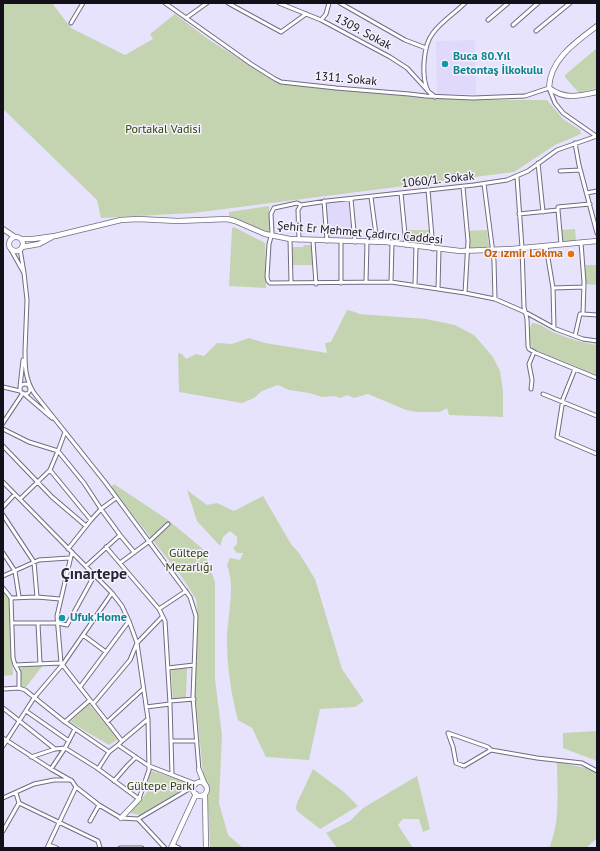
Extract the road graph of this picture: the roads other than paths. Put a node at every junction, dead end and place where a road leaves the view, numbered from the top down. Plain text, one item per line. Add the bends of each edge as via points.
1 (83, 3) edge
2 (165, 3) edge
3 (208, 3) edge
4 (228, 3) edge
5 (279, 3) edge
6 (329, 3) edge
7 (340, 3) edge
8 (465, 3) edge
9 (508, 3) edge
10 (538, 3) edge
11 (570, 3) edge
12 (306, 14) junction
13 (186, 18) junction
14 (321, 20) junction
15 (488, 20) dead end
16 (71, 23) dead end
17 (513, 25) dead end
18 (597, 26) edge
19 (536, 31) dead end
20 (426, 48) junction
21 (550, 88) junction
22 (429, 92) junction
23 (597, 92) edge
24 (435, 97) junction
25 (597, 136) edge
26 (575, 143) junction
27 (538, 163) junction
28 (580, 170) junction
29 (560, 171) dead end
30 (516, 177) junction
31 (484, 184) junction
32 (463, 187) junction
33 (428, 190) junction
34 (597, 191) edge
35 (401, 193) junction
36 (587, 193) junction
37 (371, 197) junction
38 (351, 199) junction
39 (324, 201) junction
40 (590, 204) junction
41 (301, 205) junction
42 (558, 210) junction
43 (543, 212) junction
44 (519, 214) junction
45 (3, 229) edge
46 (597, 233) edge
47 (55, 236) junction
48 (271, 236) junction
49 (15, 237) junction
50 (21, 239) junction
51 (290, 240) junction
52 (299, 240) junction
53 (3, 241) edge
54 (313, 241) junction
55 (327, 241) junction
56 (597, 241) edge
57 (341, 242) junction
58 (355, 242) junction
59 (367, 242) junction
60 (377, 242) junction
61 (392, 243) junction
62 (581, 243) junction
63 (561, 244) junction
64 (406, 245) junction
65 (9, 246) junction
66 (416, 246) junction
67 (546, 246) junction
68 (21, 248) junction
69 (522, 248) junction
70 (432, 249) junction
71 (439, 249) junction
72 (492, 250) junction
73 (467, 251) junction
74 (24, 273) junction
75 (366, 282) junction
76 (391, 282) junction
77 (341, 283) junction
78 (291, 284) junction
79 (316, 284) junction
80 (415, 286) junction
81 (584, 287) junction
82 (553, 288) junction
83 (438, 289) junction
84 (465, 293) junction
85 (495, 299) junction
86 (525, 312) junction
87 (583, 314) junction
88 (597, 315) edge
89 (554, 328) junction
90 (575, 336) junction
91 (597, 341) edge
92 (25, 350) junction
93 (534, 352) junction
94 (575, 369) junction
95 (597, 378) edge
96 (29, 386) junction
97 (4, 388) edge
98 (532, 389) dead end
99 (21, 391) junction
100 (543, 394) dead end
101 (562, 402) junction
102 (597, 416) edge
103 (3, 423) edge
104 (59, 423) junction
105 (3, 429) edge
106 (65, 432) junction
107 (3, 446) edge
108 (58, 451) junction
109 (597, 454) edge
110 (50, 470) junction
111 (38, 481) junction
112 (3, 482) edge
113 (15, 494) junction
114 (116, 498) junction
115 (20, 499) junction
116 (3, 508) edge
117 (101, 509) junction
118 (3, 515) edge
119 (91, 520) junction
120 (168, 524) dead end
121 (86, 526) junction
122 (120, 535) junction
123 (148, 542) junction
124 (106, 547) junction
125 (68, 549) junction
126 (72, 552) junction
127 (134, 552) junction
128 (3, 553) edge
129 (69, 558) junction
130 (34, 562) junction
131 (120, 563) junction
132 (86, 566) junction
133 (15, 571) junction
134 (3, 576) edge
135 (94, 576) junction
136 (3, 588) edge
137 (186, 591) junction
138 (112, 593) junction
139 (19, 597) junction
140 (37, 597) junction
141 (11, 598) junction
142 (60, 599) junction
143 (158, 608) junction
144 (162, 617) junction
145 (129, 621) junction
146 (58, 623) junction
147 (13, 624) junction
148 (38, 624) junction
149 (83, 635) junction
150 (136, 643) junction
151 (106, 652) junction
152 (40, 663) junction
153 (62, 664) junction
154 (15, 665) junction
155 (194, 665) junction
156 (168, 668) junction
157 (80, 687) junction
158 (19, 688) junction
159 (3, 689) edge
160 (143, 689) junction
161 (34, 698) junction
162 (194, 699) junction
163 (90, 700) junction
164 (170, 703) junction
165 (93, 704) junction
166 (146, 707) junction
167 (3, 708) edge
168 (26, 711) junction
169 (148, 719) junction
170 (20, 720) junction
171 (65, 722) junction
172 (107, 722) junction
173 (76, 729) junction
174 (3, 738) edge
175 (7, 740) junction
176 (69, 741) junction
177 (122, 741) junction
178 (171, 741) junction
179 (196, 741) junction
180 (118, 745) junction
181 (3, 746) edge
182 (65, 748) junction
183 (55, 749) junction
184 (491, 750) junction
185 (109, 752) junction
186 (31, 757) junction
187 (136, 758) junction
188 (149, 766) junction
189 (51, 769) junction
190 (98, 769) junction
191 (198, 770) junction
192 (597, 771) edge
193 (172, 774) junction
194 (72, 780) junction
195 (114, 781) junction
196 (196, 784) junction
197 (205, 785) junction
198 (76, 787) junction
199 (16, 793) junction
200 (196, 794) junction
201 (205, 794) junction
202 (3, 798) edge
203 (139, 799) junction
204 (19, 803) junction
205 (99, 805) junction
206 (121, 818) junction
207 (138, 819) junction
208 (90, 821) dead end
209 (59, 823) junction
210 (3, 831) edge
211 (48, 846) edge
212 (172, 846) edge
213 (57, 848) edge
214 (100, 848) edge
215 (120, 848) edge
216 (142, 848) edge
217 (166, 848) edge
218 (179, 848) edge
219 (206, 848) edge

1 - 16 street
2 - 13 street, 1311. Sokak
3 - 13 street
4 - 12 street via 281,32
5 - 12 street, 1309. Sokak
6 - 14 street
7 - 20 street via 405,40
8 - 20 street via 433,32
9 - 15 street
10 - 17 street
11 - 19 street
12 - 14 street, 1309. Sokak
13 - 24 street, 1311. Sokak via 281,82
14 - 22 street, 1309. Sokak via 407,68
18 - 21 main road via 562,57 553,72
20 - 22 street via 424,76
21 - 23 main road via 567,97
21 - 24 street, 1311. Sokak via 525,96
21 - 25 street via 555,103 563,113
22 - 24 street, 1309. Sokak
25 - 26 street, 1060/1. Sokak
26 - 27 street, 1060/1. Sokak via 557,150
26 - 28 street
27 - 30 street, 1060/1. Sokak
27 - 43 street
28 - 29 street
28 - 36 street
30 - 31 street, 1060/1. Sokak
30 - 44 street
31 - 32 street, 1060/1. Sokak
31 - 72 street
32 - 33 street, 1060/1. Sokak
32 - 73 street
33 - 35 street, 1060/1. Sokak
33 - 70 street
34 - 36 street
35 - 37 street, 1060/1. Sokak
35 - 64 street
36 - 40 street
37 - 38 street, 1060/1. Sokak
37 - 60 street
38 - 39 street, 1060/1. Sokak
38 - 58 street
39 - 41 street, 1060/1. Sokak
39 - 55 street
40 - 42 street via 558,207
40 - 46 street
41 - 48 street, 1060/1. Sokak via 297,203 277,206 272,211
41 - 52 street via 298,210
42 - 43 street
42 - 63 street
43 - 44 street
44 - 69 street
45 - 49 main road
47 - 48 main road, Şehit Er Mehmet Çadırcı Caddesi via 109,222 138,219 178,222 231,220
47 - 50 main road, Şehit Er Mehmet Çadırcı Caddesi
47 - 68 main road, Şehit Er Mehmet Çadırcı Caddesi via 39,244
48 - 51 main road, Şehit Er Mehmet Çadırcı Caddesi
48 - 78 street via 268,282
49 - 50 main road
49 - 65 main road via 10,240
50 - 68 main road
51 - 52 main road, Şehit Er Mehmet Çadırcı Caddesi
51 - 78 street
52 - 54 main road, Şehit Er Mehmet Çadırcı Caddesi
53 - 65 main road
54 - 55 main road, Şehit Er Mehmet Çadırcı Caddesi
54 - 79 street
55 - 57 main road, Şehit Er Mehmet Çadırcı Caddesi
56 - 62 main road, Şehit Er Mehmet Çadırcı Caddesi
57 - 58 main road, Şehit Er Mehmet Çadırcı Caddesi
57 - 77 street
58 - 59 main road, Şehit Er Mehmet Çadırcı Caddesi
59 - 60 main road, Şehit Er Mehmet Çadırcı Caddesi
59 - 75 street
60 - 61 main road, Şehit Er Mehmet Çadırcı Caddesi
61 - 64 main road, Şehit Er Mehmet Çadırcı Caddesi
61 - 76 street
62 - 63 main road, Şehit Er Mehmet Çadırcı Caddesi
62 - 81 street
63 - 67 main road, Şehit Er Mehmet Çadırcı Caddesi
64 - 66 main road, Şehit Er Mehmet Çadırcı Caddesi
65 - 68 main road via 16,251
65 - 74 street
66 - 70 main road, Şehit Er Mehmet Çadırcı Caddesi
66 - 80 street
67 - 69 main road, Şehit Er Mehmet Çadırcı Caddesi
67 - 82 street
68 - 74 street
69 - 72 main road, Şehit Er Mehmet Çadırcı Caddesi
69 - 86 street
70 - 71 main road, Şehit Er Mehmet Çadırcı Caddesi
71 - 73 main road, Şehit Er Mehmet Çadırcı Caddesi
71 - 83 street
72 - 73 main road, Şehit Er Mehmet Çadırcı Caddesi
72 - 85 street
73 - 84 street
74 - 92 street via 27,300
75 - 76 street
75 - 77 street
76 - 80 street
77 - 79 street
78 - 79 street
80 - 83 street
81 - 82 street
81 - 87 street
82 - 89 street
83 - 84 street
84 - 85 street
85 - 86 street
86 - 89 street
86 - 93 street via 527,343
87 - 88 street
87 - 90 street via 580,314
89 - 90 street
90 - 91 street
92 - 96 street via 25,372
92 - 99 street
93 - 94 street
93 - 98 street via 529,364
94 - 95 street
94 - 101 street
96 - 99 street via 24,384
96 - 99 street via 29,392
96 - 104 street
97 - 99 street
99 - 103 street
99 - 104 street
100 - 101 street
101 - 102 street
101 - 109 street via 557,437
104 - 106 street
105 - 108 street via 29,442
106 - 108 street
106 - 114 street
107 - 111 street
108 - 110 street
108 - 117 street
110 - 111 street
110 - 119 street
111 - 115 street
111 - 121 street via 52,497
112 - 113 street
113 - 115 street
113 - 116 street
114 - 117 street
114 - 123 street
115 - 125 street
117 - 119 street
117 - 122 street
118 - 130 street
119 - 121 street
120 - 123 street
121 - 125 street
122 - 124 street
122 - 127 street
123 - 127 street
123 - 137 street
124 - 131 street
124 - 132 street
125 - 126 street
126 - 129 street
126 - 132 street
127 - 131 street
128 - 133 street
129 - 130 street
129 - 142 street
130 - 133 street
130 - 140 street
131 - 143 street
132 - 135 street
133 - 134 street
133 - 139 street
135 - 138 street
135 - 146 street via 67,625
136 - 141 street
137 - 143 street
137 - 155 street via 196,616
138 - 145 street
138 - 149 street
139 - 140 street
139 - 141 street
140 - 142 street
141 - 147 street
142 - 146 street
143 - 144 street
144 - 150 street
144 - 156 street via 165,621
145 - 150 street
145 - 151 street
146 - 148 street
146 - 153 street
147 - 148 street
147 - 154 street
148 - 152 street
149 - 151 street
149 - 153 street
150 - 160 street
150 - 165 street via 130,660
151 - 157 street
152 - 153 street
152 - 154 street
153 - 157 street
153 - 161 street
154 - 158 street via 19,672
155 - 156 street
155 - 162 street
156 - 164 street
157 - 163 street
158 - 159 street
158 - 161 street
160 - 166 street
160 - 172 street
161 - 168 street
161 - 171 street
162 - 164 street
162 - 179 street
163 - 165 street
163 - 171 street
164 - 166 street
164 - 178 street
165 - 172 street
166 - 169 street
167 - 170 street
168 - 170 street
168 - 176 street
169 - 177 street
169 - 188 street
170 - 175 street
170 - 183 street
171 - 173 street
172 - 177 street
173 - 176 street
173 - 185 street
174 - 175 street
175 - 181 street
175 - 186 street
176 - 182 street
177 - 180 street
178 - 179 street
178 - 193 street
179 - 191 street
180 - 185 street
180 - 187 street
182 - 183 street
182 - 189 street
182 - 190 street
183 - 186 street
184 - 184 street via 464,766 456,763 448,733
184 - 192 street via 582,763
185 - 190 street
186 - 189 street
187 - 188 street
187 - 195 street
188 - 193 street
188 - 203 street
189 - 194 street
190 - 195 street
191 - 196 main road
191 - 197 main road
193 - 196 street
194 - 198 street
194 - 199 street via 34,784
195 - 203 street
196 - 197 main road
196 - 200 main road via 193,790
196 - 207 street
197 - 201 main road
198 - 205 street
198 - 209 street
199 - 202 street
199 - 204 street
200 - 201 main road
200 - 212 main road
201 - 219 main road
203 - 206 main road
204 - 209 street
204 - 210 street
205 - 206 street
205 - 208 street
206 - 207 street
207 - 217 street
209 - 211 street
209 - 214 street via 98,842
211 - 213 street
212 - 218 street
215 - 216 street

